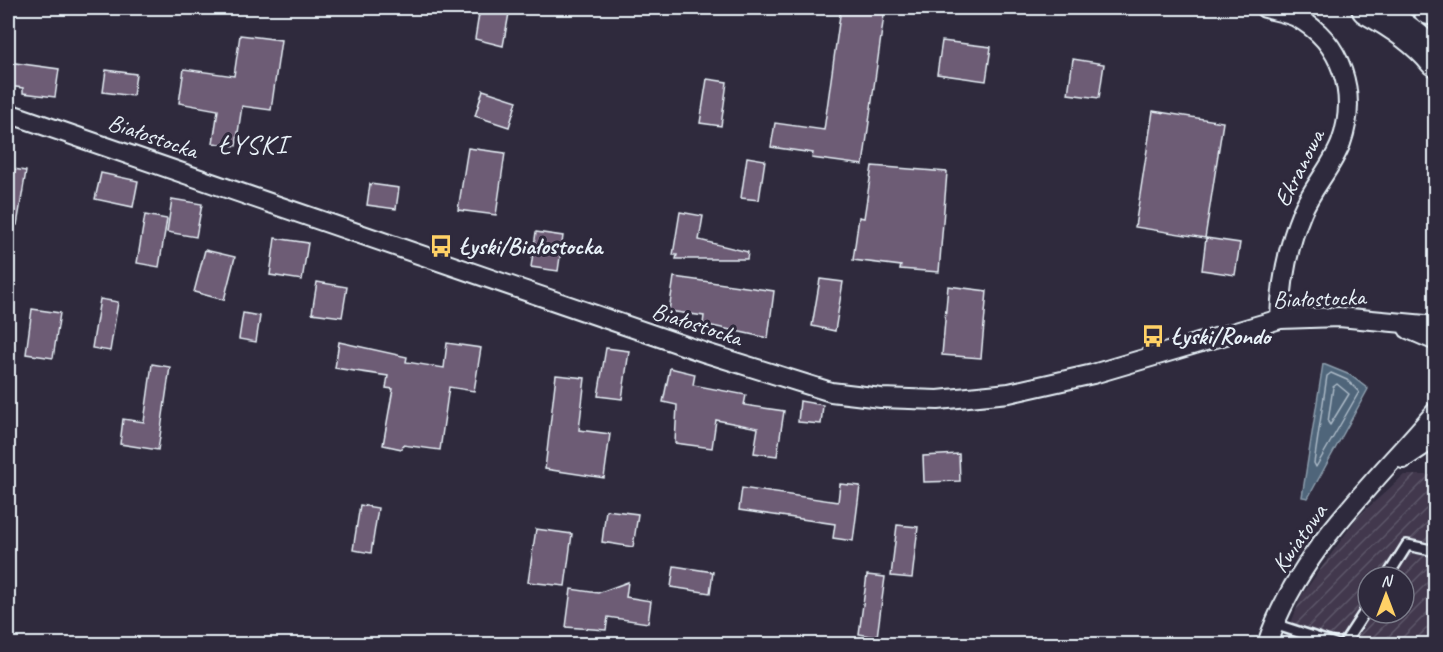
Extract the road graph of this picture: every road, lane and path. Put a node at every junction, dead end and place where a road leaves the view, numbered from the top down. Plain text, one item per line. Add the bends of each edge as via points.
1 (1265, 8) edge
2 (1368, 8) edge
3 (1429, 8) edge
4 (1436, 9) edge
5 (1436, 60) edge
6 (8, 113) edge
7 (1280, 319) junction
8 (1393, 322) junction
9 (1436, 326) edge
10 (1436, 341) edge
11 (1436, 411) edge
12 (1436, 437) edge
13 (1386, 469) junction
14 (1436, 550) edge
15 (1394, 565) edge
16 (1274, 624) junction
17 (1357, 625) edge
18 (1268, 645) edge
19 (1335, 645) edge
20 (1344, 645) edge

1 - 7 street, Ekranowa via 1295,17 1320,34 1338,58 1348,87 1349,117 1340,145 1303,210 1289,247
2 - 5 highway via 1392,21
3 - 4 highway
6 - 7 street, Białostocka via 706,353 831,392 938,400 1009,393 1093,374
7 - 8 street, Białostocka via 1339,317
8 - 9 street, Białostocka
8 - 10 street, Białostocka
11 - 13 street, Kwiatowa
12 - 13 street, Kwiatowa
13 - 16 street, Kwiatowa via 1322,542
14 - 15 lane via 1407,545
16 - 18 street, Kwiatowa
16 - 19 lane
17 - 20 lane

